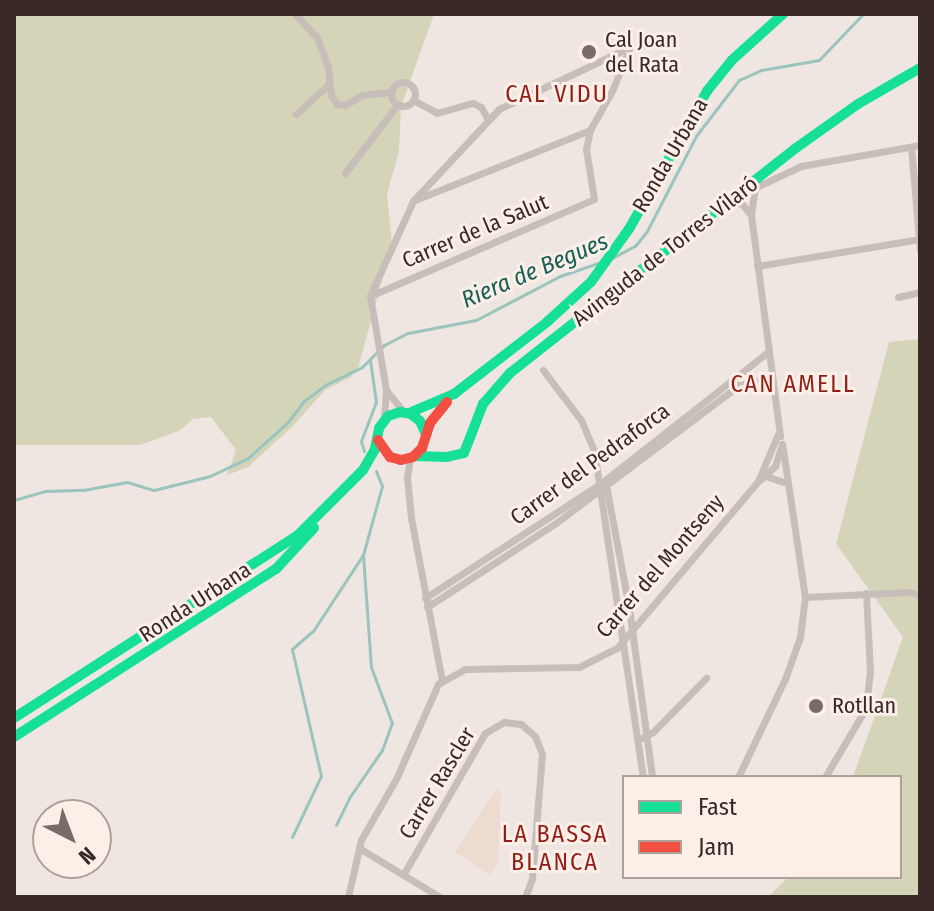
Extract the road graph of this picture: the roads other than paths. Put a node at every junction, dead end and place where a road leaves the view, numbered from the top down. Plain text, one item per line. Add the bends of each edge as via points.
1 (295, 14) edge
2 (783, 14) edge
3 (920, 68) edge
4 (329, 84) junction
5 (391, 92) junction
6 (413, 100) junction
7 (398, 104) junction
8 (296, 114) dead end
9 (487, 118) junction
10 (590, 130) junction
11 (916, 146) edge
12 (345, 173) dead end
13 (755, 187) junction
14 (413, 201) junction
15 (730, 201) junction
16 (751, 215) junction
17 (919, 239) edge
18 (920, 249) edge
19 (757, 266) junction
20 (920, 292) edge
21 (370, 296) junction
22 (898, 297) dead end
23 (769, 351) junction
24 (543, 370) dead end
25 (772, 378) junction
26 (386, 390) junction
27 (454, 394) junction
28 (406, 412) junction
29 (384, 419) junction
30 (425, 437) junction
31 (377, 438) junction
32 (778, 445) junction
33 (412, 457) junction
34 (441, 457) junction
35 (395, 459) junction
36 (773, 464) junction
37 (786, 467) junction
38 (363, 470) junction
39 (407, 477) junction
40 (762, 478) junction
41 (602, 484) junction
42 (785, 484) junction
43 (335, 501) junction
44 (866, 593) junction
45 (920, 595) edge
46 (805, 597) junction
47 (425, 598) junction
48 (427, 607) junction
49 (630, 630) junction
50 (624, 638) junction
51 (706, 678) dead end
52 (442, 681) junction
53 (14, 718) edge
54 (646, 736) junction
55 (14, 737) edge
56 (637, 741) junction
57 (643, 775) edge
58 (652, 775) edge
59 (739, 775) edge
60 (826, 775) edge
61 (359, 848) junction
62 (403, 875) junction
63 (348, 897) edge
64 (440, 897) edge
65 (525, 897) edge

1 - 4 street via 317,38
2 - 27 main road, Ronda Urbana via 707,91 599,272 547,322
3 - 15 main road, Avinguda de Torres Vilaró via 858,104
4 - 5 street via 340,105 362,95
4 - 8 street
5 - 6 street via 395,85 407,83 414,90
5 - 7 street
6 - 7 street
6 - 9 street via 437,113 473,103
7 - 12 street
9 - 10 street via 630,47
9 - 14 street
10 - 14 street
10 - 21 street, Carrer de la Salut via 586,149 594,199
11 - 13 street via 801,166
11 - 17 street
13 - 15 street
13 - 16 street
14 - 21 street
15 - 16 street via 742,204
15 - 34 main road, Avinguda de Torres Vilaró via 510,373 483,404 468,450
16 - 19 street
17 - 18 street
17 - 19 street
19 - 23 street
20 - 22 street
21 - 26 street
23 - 25 street
23 - 41 street, Carrer del Pedraforca
24 - 41 street via 581,420
25 - 32 street, Carrer del Montseny
25 - 41 street, Carrer del Pedraforca via 739,385
26 - 28 street
26 - 29 street
27 - 28 main road, Ronda Urbana
27 - 30 main road, Ronda Urbana
28 - 29 main road, Ronda Urbana
28 - 30 main road via 419,419
29 - 31 main road, Ronda Urbana
30 - 33 main road, Ronda Urbana
30 - 34 main road
31 - 35 main road via 382,451
31 - 38 main road, Ronda Urbana
32 - 36 street, Carrer del Montseny
32 - 37 street
33 - 34 main road
33 - 35 main road, Ronda Urbana
33 - 39 street
35 - 38 main road, Ronda Urbana
35 - 39 street
36 - 37 street
36 - 40 street, Carrer del Montseny
36 - 42 street
37 - 42 street
38 - 43 main road, Ronda Urbana
39 - 47 street
40 - 42 street
40 - 49 street, Carrer del Montseny
41 - 47 street, Carrer del Pedraforca
41 - 48 street, Carrer del Pedraforca
41 - 49 street
41 - 50 street
42 - 46 street
43 - 53 main road, Ronda Urbana via 279,548
43 - 55 main road via 276,569
44 - 45 street
44 - 46 street
44 - 60 street via 866,708
46 - 59 street via 800,637 785,679
47 - 48 street
48 - 52 street
49 - 50 street, Carrer del Montseny
49 - 54 street
50 - 52 street, Carrer del Montseny via 600,659 579,667 465,669
50 - 56 street
51 - 54 street
52 - 61 street
54 - 56 street
54 - 58 street
56 - 57 street
61 - 62 street
61 - 63 street
62 - 64 street
62 - 65 street, Carrer Rascler via 485,733 504,722 521,724 535,736 542,754 532,879

